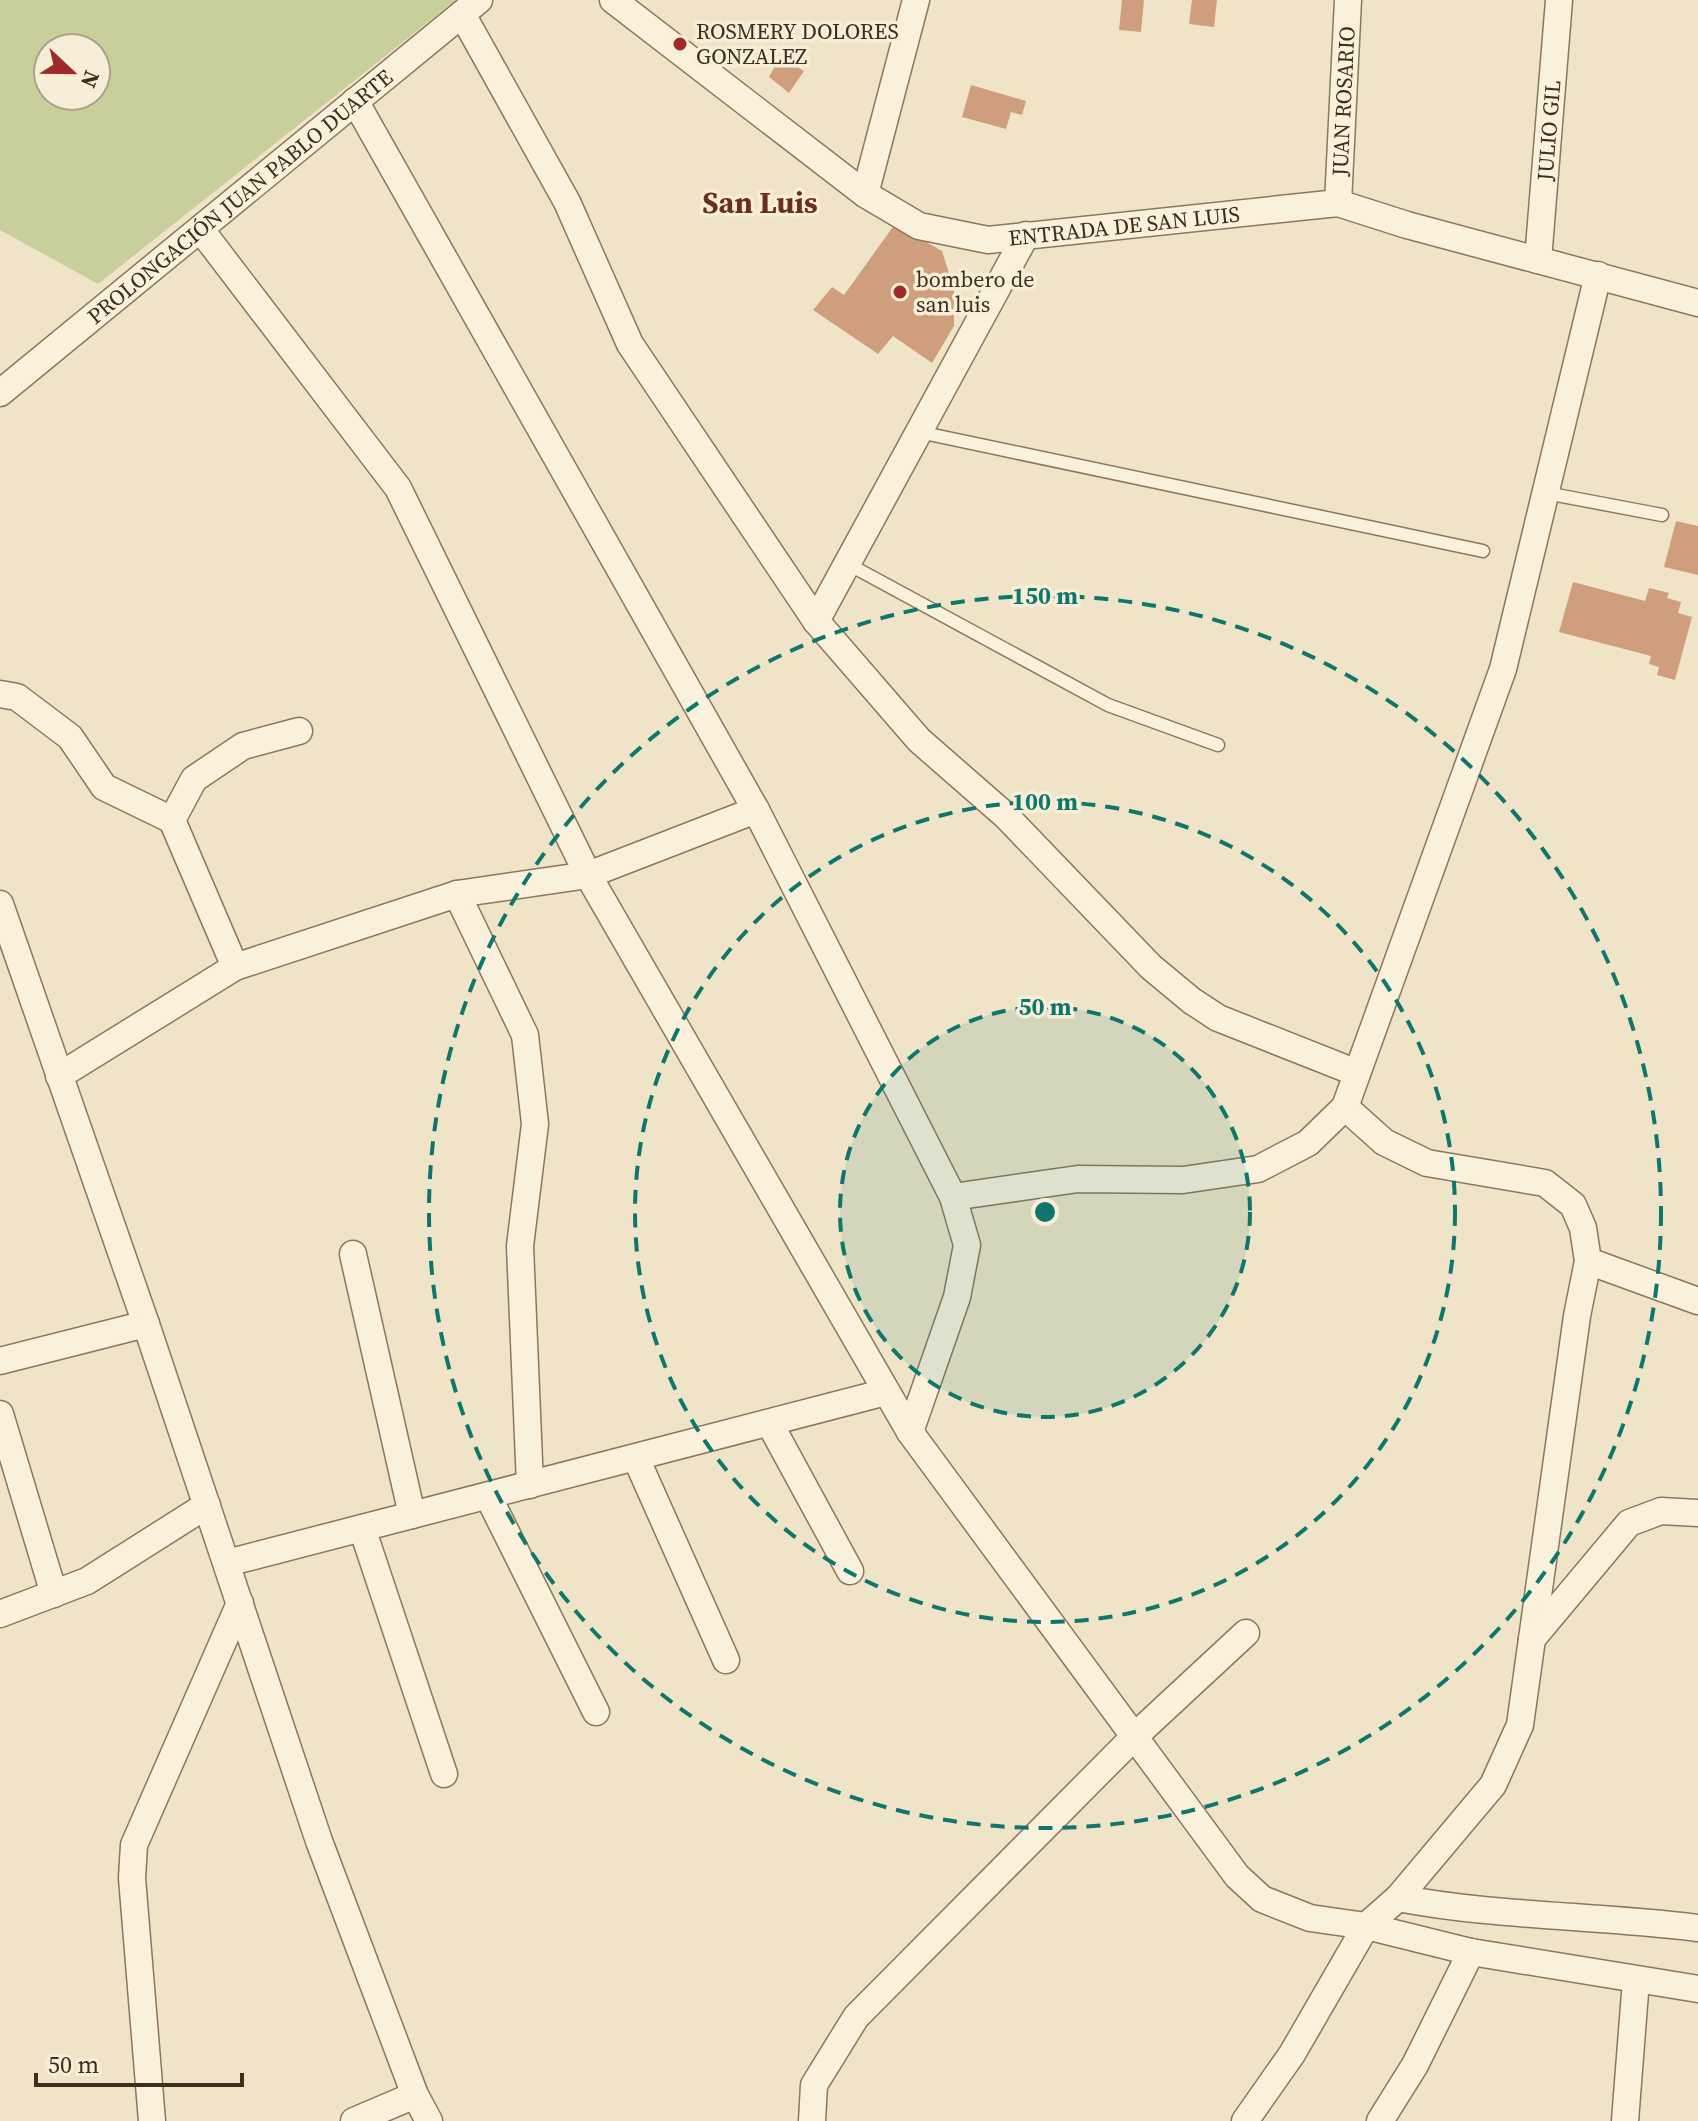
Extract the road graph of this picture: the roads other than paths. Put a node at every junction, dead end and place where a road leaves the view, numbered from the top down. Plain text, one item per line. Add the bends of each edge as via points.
1 (613, 0) edge
2 (916, 0) edge
3 (1348, 0) edge
4 (1559, 0) edge
5 (470, 7) edge
6 (355, 101) junction
7 (865, 194) junction
8 (1338, 203) junction
9 (201, 230) junction
10 (1026, 235) junction
11 (1538, 260) junction
12 (1598, 275) junction
13 (1698, 303) edge
14 (0, 393) edge
15 (919, 432) junction
16 (1546, 493) junction
17 (1662, 515) dead end
18 (1483, 551) dead end
19 (848, 564) junction
20 (816, 621) junction
21 (0, 694) edge
22 (299, 731) dead end
23 (1218, 745) dead end
24 (756, 810) junction
25 (172, 820) junction
26 (588, 875) junction
27 (457, 894) junction
28 (0, 904) edge
29 (235, 967) junction
30 (1357, 1073) junction
31 (59, 1076) junction
32 (1345, 1107) junction
33 (953, 1197) junction
34 (353, 1254) dead end
35 (1588, 1261) junction
36 (1698, 1301) edge
37 (146, 1324) junction
38 (0, 1361) edge
39 (886, 1392) junction
40 (0, 1414) edge
41 (770, 1424) junction
42 (910, 1432) junction
43 (636, 1458) junction
44 (530, 1485) junction
45 (488, 1496) junction
46 (207, 1505) junction
47 (1698, 1513) edge
48 (412, 1515) junction
49 (362, 1528) junction
50 (227, 1563) junction
51 (850, 1571) dead end
52 (54, 1594) junction
53 (240, 1603) junction
54 (0, 1614) edge
55 (1246, 1633) dead end
56 (1532, 1639) junction
57 (726, 1660) dead end
58 (596, 1712) dead end
59 (1135, 1736) junction
60 (444, 1774) dead end
61 (1398, 1898) junction
62 (1366, 1926) junction
63 (1698, 1928) edge
64 (1471, 1952) junction
65 (1636, 1980) junction
66 (1698, 1989) edge
67 (415, 2095) junction
68 (152, 2121) edge
69 (354, 2121) edge
70 (429, 2121) edge
71 (812, 2121) edge
72 (1245, 2121) edge
73 (1380, 2121) edge
74 (1625, 2121) edge

1 - 7 street, ENTRADA DE SAN LUIS
2 - 7 street
3 - 8 street, JUAN ROSARIO
4 - 11 street, JULIO GIL
5 - 6 street, PROLONGACIÓN JUAN PABLO DUARTE
5 - 20 street via 630,344
6 - 9 street, PROLONGACIÓN JUAN PABLO DUARTE
6 - 24 street
7 - 10 street, ENTRADA DE SAN LUIS via 919,226 988,240
8 - 10 street, ENTRADA DE SAN LUIS
8 - 11 street, ENTRADA DE SAN LUIS
9 - 14 street, PROLONGACIÓN JUAN PABLO DUARTE
9 - 26 street via 398,488
10 - 15 street
11 - 12 street, ENTRADA DE SAN LUIS
12 - 13 street, ENTRADA DE SAN LUIS
12 - 16 street
15 - 18 lane
15 - 19 street
16 - 17 lane
16 - 30 street via 1503,669
19 - 20 street
19 - 23 lane via 1108,705
20 - 30 street via 919,740 1006,816 1151,967 1218,1018
21 - 25 street via 17,697 70,737 104,787
22 - 25 street via 243,746 194,779
24 - 26 street
24 - 33 street
25 - 29 street
26 - 27 street
26 - 39 street
27 - 29 street
27 - 44 street via 525,1035 535,1124 520,1246
28 - 31 street
29 - 31 street
30 - 32 street
31 - 37 street
32 - 33 street via 1308,1143 1258,1169 1183,1180 1078,1179
32 - 35 street via 1384,1142 1427,1163 1545,1183 1573,1205
33 - 42 street via 967,1245 957,1297
34 - 48 street
35 - 36 street
35 - 56 street
37 - 38 street
37 - 46 street
39 - 41 street
39 - 42 street
40 - 52 street
41 - 43 street
41 - 51 street
42 - 59 street
43 - 44 street
43 - 57 street
44 - 45 street
45 - 48 street
45 - 58 street
46 - 50 street
46 - 52 street via 87,1581
47 - 56 street via 1661,1511 1629,1523
48 - 49 street
49 - 50 street
49 - 60 street
50 - 53 street
52 - 54 street
53 - 67 street via 319,1841
53 - 68 street via 134,1845 132,1878
55 - 59 street
56 - 61 street via 1520,1725 1493,1785
59 - 62 street via 1237,1876 1262,1899 1310,1918
59 - 71 street via 856,2017 814,2085
61 - 62 street
61 - 63 street via 1461,1910 1633,1919
62 - 64 street
62 - 72 street via 1292,2054
64 - 65 street
64 - 73 street via 1415,2065
65 - 66 street
65 - 74 street
67 - 69 street
67 - 70 street

